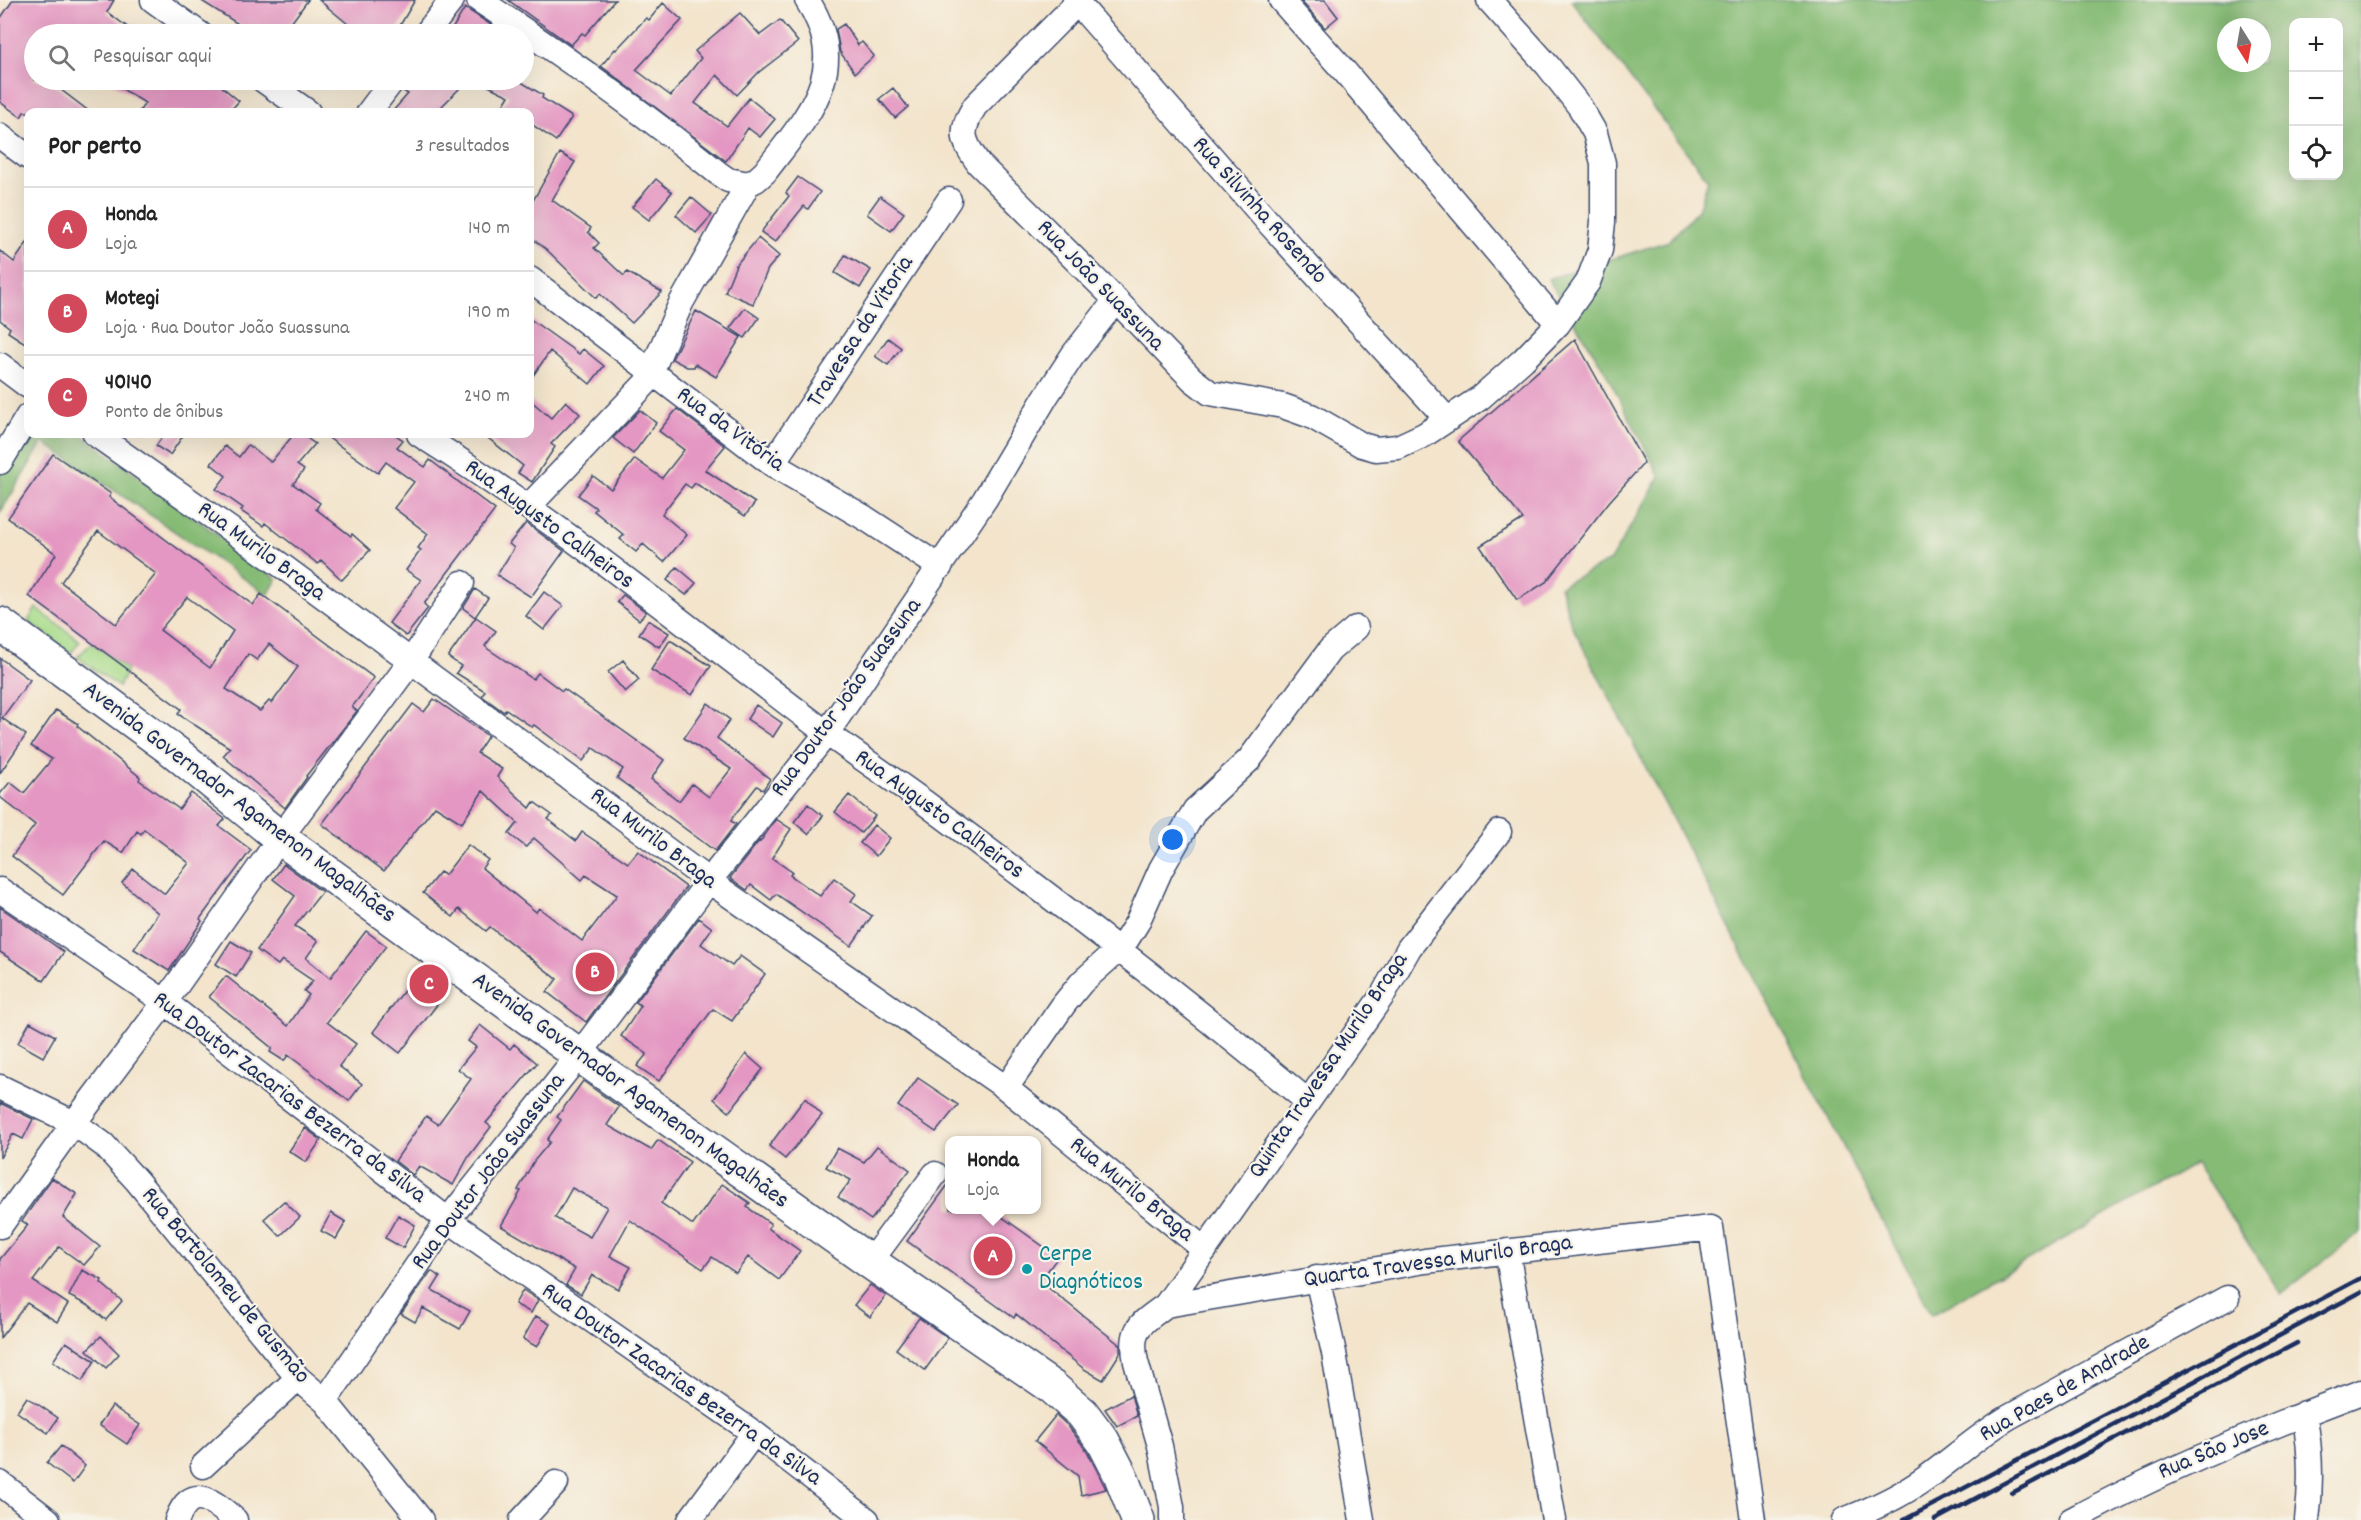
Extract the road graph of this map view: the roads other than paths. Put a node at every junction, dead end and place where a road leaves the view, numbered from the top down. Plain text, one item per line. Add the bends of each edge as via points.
1 (153, 0) edge
2 (452, 0) edge
3 (479, 0) edge
4 (807, 0) edge
5 (1281, 0) edge
6 (1489, 0) edge
7 (1077, 1) edge
8 (186, 24) edge
9 (434, 24) edge
10 (516, 24) edge
11 (534, 36) edge
12 (277, 90) edge
13 (386, 90) edge
14 (302, 108) edge
15 (372, 108) edge
16 (0, 136) edge
17 (24, 154) edge
18 (748, 184) junction
19 (949, 200) dead end
20 (534, 282) edge
21 (1116, 300) junction
22 (1558, 324) junction
23 (0, 365) edge
24 (652, 372) junction
25 (24, 383) edge
26 (1447, 419) junction
27 (24, 423) edge
28 (110, 438) edge
29 (425, 438) edge
30 (125, 442) edge
31 (0, 462) edge
32 (772, 464) junction
33 (529, 506) junction
34 (940, 567) junction
35 (462, 583) dead end
36 (0, 624) edge
37 (1356, 628) dead end
38 (412, 660) junction
39 (827, 733) junction
40 (1499, 832) dead end
41 (280, 838) junction
42 (709, 881) junction
43 (0, 890) edge
44 (1118, 951) junction
45 (165, 1002) junction
46 (579, 1055) junction
47 (0, 1087) edge
48 (1006, 1089) junction
49 (1307, 1101) junction
50 (74, 1123) junction
51 (935, 1174) dead end
52 (448, 1220) junction
53 (0, 1226) edge
54 (1205, 1250) junction
55 (1507, 1251) junction
56 (870, 1262) junction
57 (1317, 1278) junction
58 (2227, 1298) dead end
59 (1166, 1305) junction
60 (298, 1378) junction
61 (2361, 1392) edge
62 (325, 1401) junction
63 (2304, 1413) junction
64 (754, 1433) junction
65 (203, 1466) dead end
66 (0, 1483) edge
67 (556, 1483) dead end
68 (48, 1520) edge
69 (177, 1520) edge
70 (235, 1520) edge
71 (421, 1520) edge
72 (522, 1520) edge
73 (690, 1520) edge
74 (867, 1520) edge
75 (1138, 1520) edge
76 (1172, 1520) edge
77 (1362, 1520) edge
78 (1554, 1520) edge
79 (1753, 1520) edge
80 (1844, 1520) edge
81 (2072, 1520) edge
82 (2307, 1520) edge

1 - 8 street
2 - 9 street
3 - 10 street
4 - 18 street via 825,35 824,78 813,106 765,172
5 - 22 street
6 - 22 street, Rua João Suassuna via 1580,107 1595,133 1603,163 1600,250 1588,282
7 - 21 street, Rua João Suassuna via 975,106 963,134 979,164
7 - 26 street, Rua Silvinha Rosendo via 1238,188
11 - 18 street via 648,117 723,177
12 - 14 street
13 - 15 street
16 - 17 street
18 - 24 street via 681,303
19 - 32 street, Travessa da Vitoria
20 - 24 street, Rua da Vitória
21 - 26 street, Rua João Suassuna via 1210,393 1283,406 1376,449 1398,447
21 - 34 street, Rua Doutor João Suassuna via 1073,355
22 - 26 street, Rua João Suassuna via 1480,398
23 - 25 street
24 - 32 street, Rua da Vitória
24 - 33 street via 648,382
27 - 31 street
28 - 30 street, Rua Murilo Braga
29 - 33 street, Rua Augusto Calheiros
30 - 38 street, Rua Murilo Braga
32 - 34 street, Rua da Vitória
33 - 39 street, Rua Augusto Calheiros
34 - 39 street, Rua Doutor João Suassuna
35 - 38 street
36 - 41 main road, Avenida Governador Agamenon Magalhães via 176,752
37 - 44 street via 1330,650 1249,760 1195,810 1161,869 1137,923
38 - 41 street
38 - 42 street, Rua Murilo Braga
39 - 42 street, Rua Doutor João Suassuna
39 - 44 street, Rua Augusto Calheiros
40 - 49 street, Quinta Travessa Murilo Braga via 1409,948 1382,996
41 - 45 street
41 - 46 main road, Avenida Governador Agamenon Magalhães
42 - 46 street, Rua Doutor João Suassuna
42 - 48 street, Rua Murilo Braga
43 - 45 street, Rua Doutor Zacarias Bezerra da Silva
44 - 48 street via 1082,982 1064,1004
44 - 49 street, Rua Augusto Calheiros
45 - 50 street
45 - 52 street, Rua Doutor Zacarias Bezerra da Silva
46 - 52 street, Rua Doutor João Suassuna
46 - 56 main road, Avenida Governador Agamenon Magalhães
47 - 50 street, Rua Bartolomeu de Gusmão
48 - 54 street, Rua Murilo Braga
49 - 54 street, Quinta Travessa Murilo Braga
50 - 53 street
50 - 60 street, Rua Bartolomeu de Gusmão via 104,1145 137,1181
51 - 56 street
52 - 62 street, Rua Doutor João Suassuna
52 - 64 street, Rua Doutor Zacarias Bezerra da Silva
54 - 59 street, Quinta Travessa Murilo Braga
55 - 57 street, Quarta Travessa Murilo Braga
55 - 78 street
55 - 79 street, Quarta Travessa Murilo Braga via 1711,1228
56 - 75 main road, Avenida Governador Agamenon Magalhães via 1052,1387 1082,1413 1103,1441
57 - 59 street, Quarta Travessa Murilo Braga
57 - 77 street via 1334,1353
58 - 80 street, Rua Paes de Andrade via 2008,1417 1926,1478
59 - 76 street via 1139,1326 1133,1347 1160,1446
60 - 62 street, Rua Bartolomeu de Gusmão
60 - 65 street
61 - 63 street, Rua São Jose
62 - 71 street, Rua Bartolomeu de Gusmão
63 - 81 street, Rua São Jose via 2200,1456
63 - 82 street via 2312,1470
64 - 73 street
64 - 74 street, Rua Doutor Zacarias Bezerra da Silva
66 - 68 street
67 - 72 street
69 - 70 street via 194,1498 207,1498

